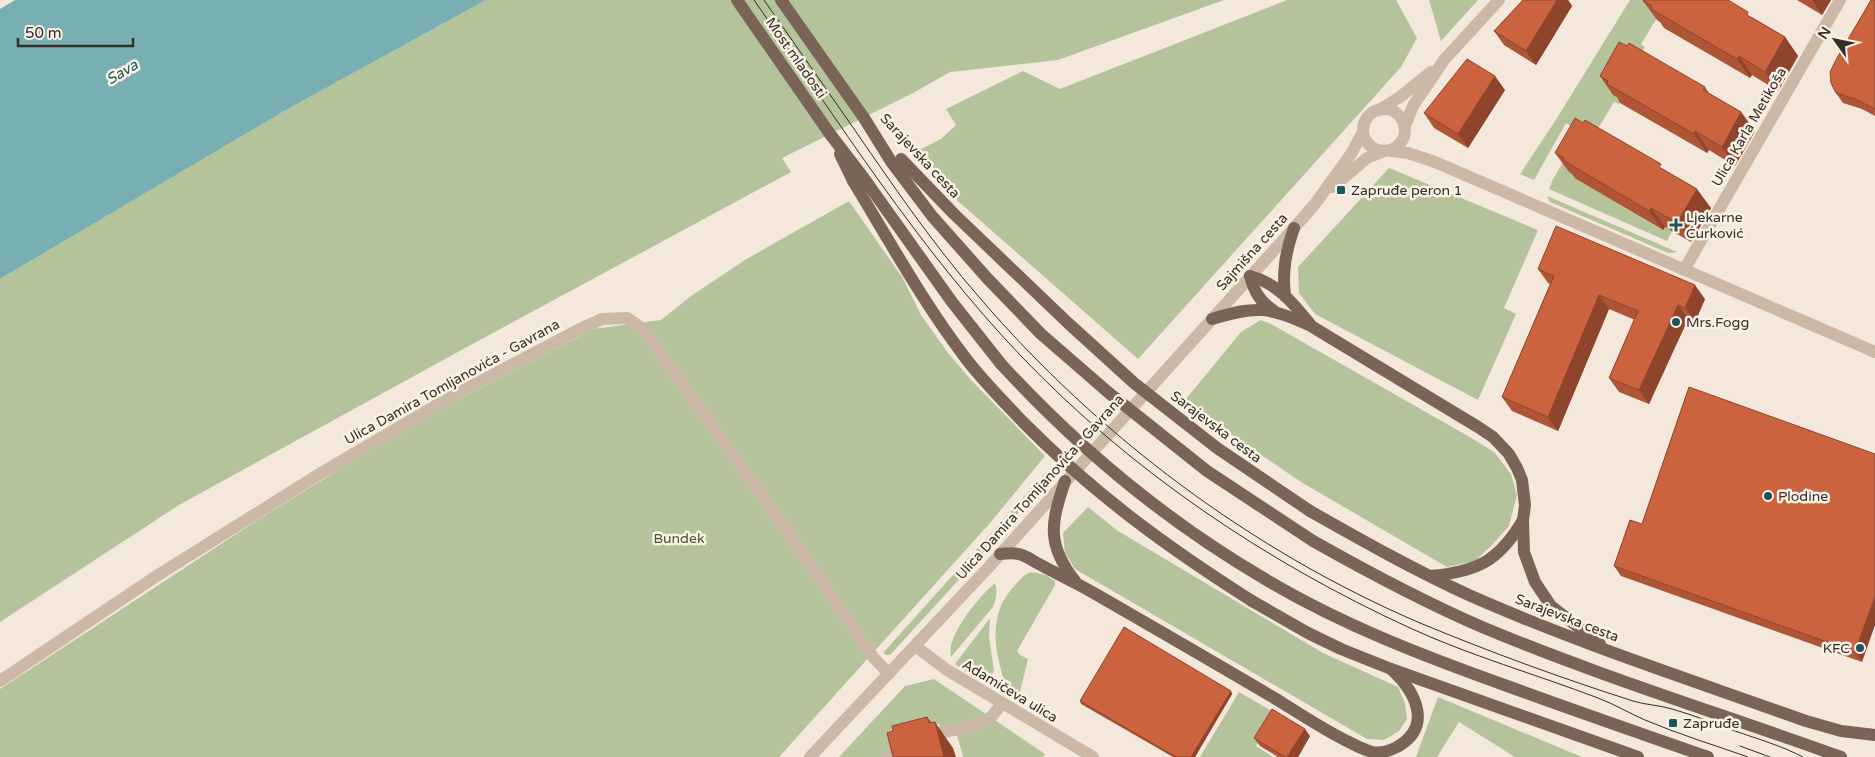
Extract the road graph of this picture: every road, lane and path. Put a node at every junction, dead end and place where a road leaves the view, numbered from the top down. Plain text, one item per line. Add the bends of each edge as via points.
1 (737, 0) edge
2 (781, 0) edge
3 (1499, 0) edge
4 (1840, 0) edge
5 (1444, 60) junction
6 (1378, 110) junction
7 (864, 118) joint
8 (1405, 130) junction
9 (1363, 132) junction
10 (1387, 151) junction
11 (897, 161) junction
12 (1434, 162) junction
13 (858, 179) junction
14 (1315, 204) junction
15 (1294, 228) junction
16 (1684, 270) junction
17 (1250, 276) junction
18 (1285, 296) junction
19 (1276, 312) junction
20 (1212, 319) junction
21 (1311, 326) junction
22 (1875, 352) edge
23 (1065, 482) junction
24 (1523, 520) junction
25 (1000, 554) junction
26 (1430, 576) junction
27 (1076, 583) junction
28 (915, 646) junction
29 (1605, 649) junction
30 (1392, 669) junction
31 (889, 674) junction
32 (0, 681) edge
33 (1002, 703) junction
34 (1875, 735) edge
35 (810, 757) edge
36 (887, 757) edge
37 (1093, 757) edge
38 (1638, 757) edge
39 (1708, 757) edge
40 (1841, 757) edge

1 - 13 main road, Most mladosti
2 - 7 main road, Most mladosti
3 - 5 street
4 - 16 street, Ulica Karla Metikoša
5 - 6 street via 1400,97
5 - 8 street via 1413,106
6 - 8 street via 1392,110 1403,120
6 - 9 street via 1367,119
7 - 11 main road, Sarajevska cesta
8 - 10 street via 1404,140 1399,146
8 - 12 street via 1412,142
9 - 10 street via 1369,145
9 - 14 street, Sajmišna cesta
10 - 12 street via 1408,153
10 - 14 street, Sajmišna cesta via 1367,158
11 - 26 main road, Sarajevska cesta, bridge via 1134,383 1217,448 1310,511
11 - 40 main road, Sarajevska cesta, bridge via 932,216 980,271 1060,351 1173,446 1313,541 1415,596 1526,645
12 - 16 street
13 - 30 main road, bridge via 931,310 997,395 1051,450 1177,552 1252,601 1308,633
13 - 39 main road, bridge via 978,336 1033,400 1110,471 1211,546 1266,580 1397,645
14 - 15 street, Sajmišna cesta
15 - 17 street, Sajmišna cesta
15 - 18 main road via 1285,259
16 - 22 street
17 - 18 main road via 1266,282
17 - 19 main road via 1262,302
17 - 20 street, Sajmišna cesta
18 - 21 main road
19 - 20 main road via 1246,310
19 - 21 main road
20 - 23 street, Ulica Damira Tomljanovića - Gavrana
21 - 24 main road via 1466,419 1501,445 1522,480
23 - 25 street, Ulica Damira Tomljanovića - Gavrana
23 - 27 main road via 1053,535 1059,557
24 - 26 main road via 1504,547 1488,561 1470,570
24 - 29 main road via 1528,568 1542,595 1562,616
25 - 27 main road via 1022,554
25 - 28 street, Ulica Damira Tomljanovića - Gavrana
26 - 29 main road, Sarajevska cesta
27 - 30 main road via 1309,720 1372,752 1381,753 1403,744 1416,725 1416,699
28 - 31 street, Ulica Damira Tomljanovića - Gavrana
28 - 33 street, Adamičeva ulica via 947,670
29 - 34 main road, Sarajevska cesta via 1806,721 1841,731
30 - 38 main road
31 - 32 street, Ulica Damira Tomljanovića - Gavrana via 873,657 643,329 627,318 602,319 454,395 321,473
31 - 35 street, Ulica Damira Tomljanovića - Gavrana
33 - 36 street via 986,721 912,738
33 - 37 street, Adamičeva ulica

